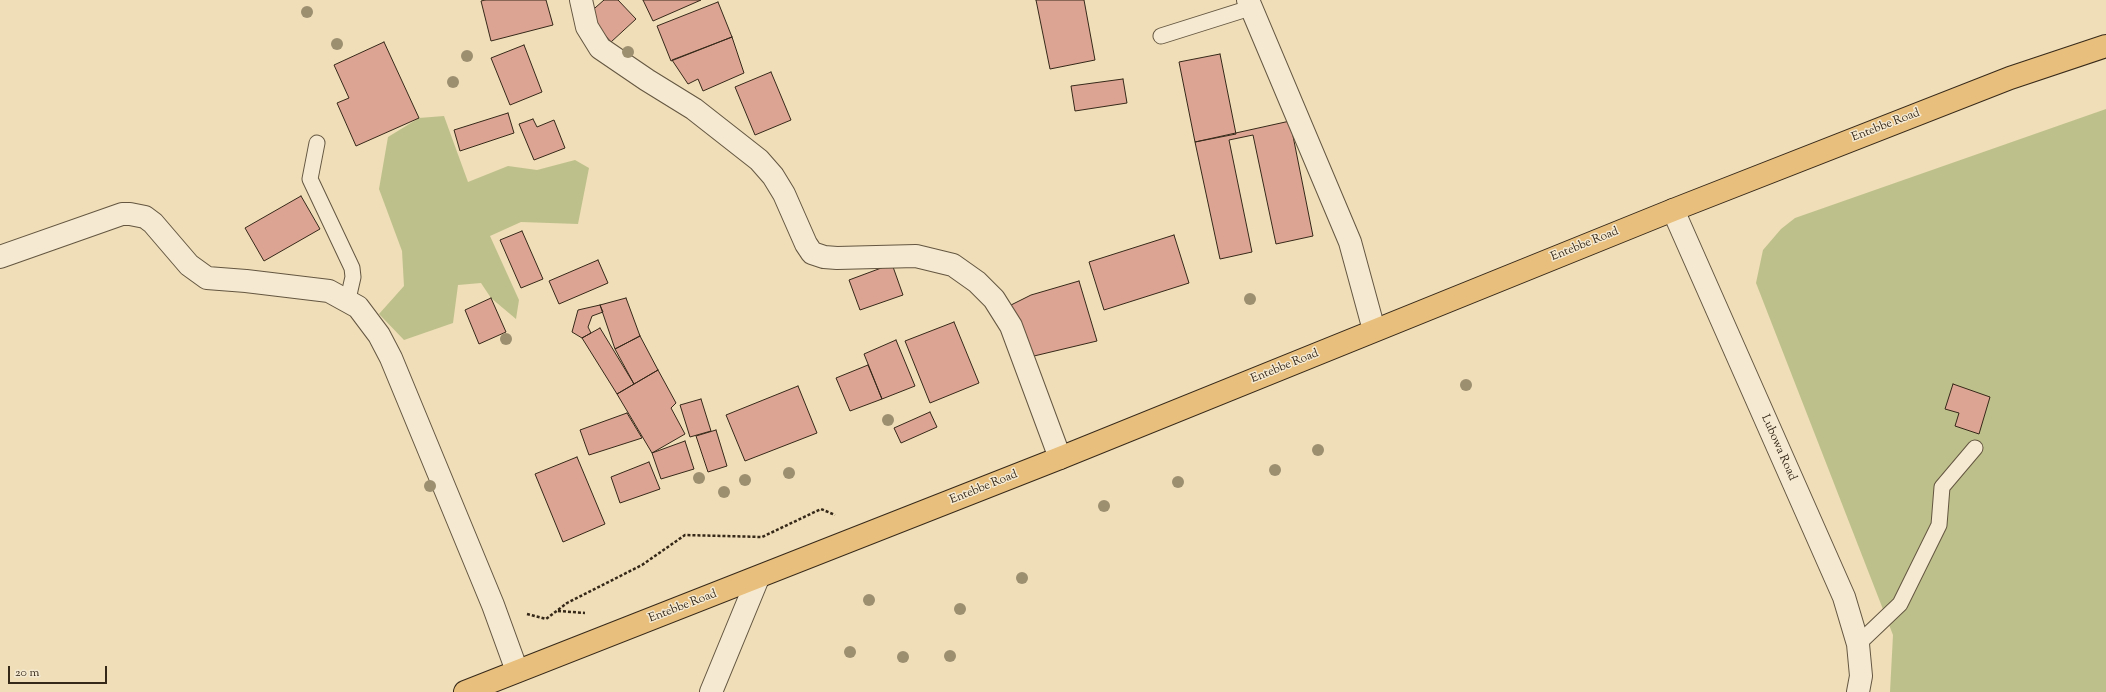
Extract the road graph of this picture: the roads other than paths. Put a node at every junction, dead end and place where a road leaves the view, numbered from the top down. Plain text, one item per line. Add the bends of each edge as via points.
1 (581, 0) edge
2 (1249, 4) edge
3 (1161, 36) dead end
4 (2106, 46) edge
5 (317, 143) dead end
6 (1673, 210) junction
7 (1, 255) edge
8 (348, 299) junction
9 (1374, 330) junction
10 (1975, 448) dead end
11 (1060, 458) junction
12 (758, 578) junction
13 (1858, 644) junction
14 (517, 671) junction
15 (465, 692) edge
16 (711, 692) edge
17 (1858, 692) edge

1 - 11 street via 587,27 600,48 694,108 758,160 773,176 812,253 837,258 916,256 953,265 977,282 994,299 1011,326
2 - 3 lane
2 - 9 street via 1350,242
4 - 6 main road, Entebbe Road via 2010,78
5 - 8 lane via 310,179 352,268 353,277
6 - 9 main road, Entebbe Road
6 - 13 street, Lubowa Road via 1844,597
7 - 8 street via 122,214 130,214 145,217 153,223 189,265 207,278 329,291
8 - 14 street via 368,318 391,358 493,605
9 - 11 main road, Entebbe Road
10 - 13 lane via 1942,487 1939,525 1900,604
11 - 12 main road, Entebbe Road
12 - 14 main road, Entebbe Road
12 - 16 street
13 - 17 street, Lubowa Road via 1861,676
14 - 15 main road, Entebbe Road

